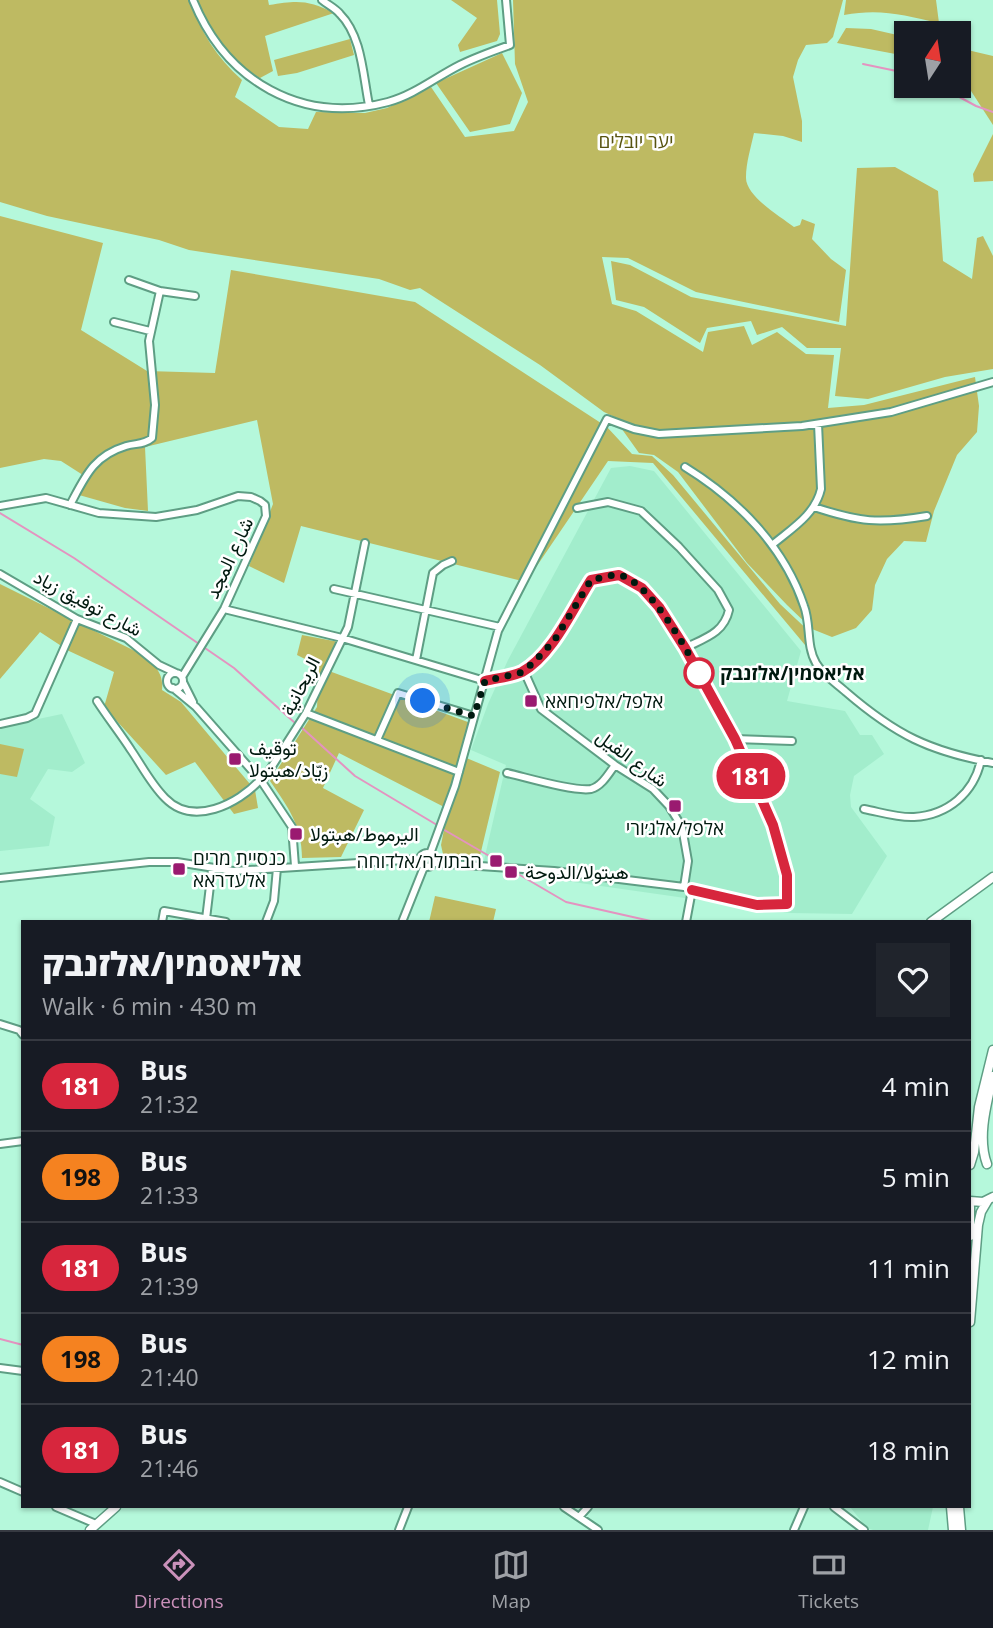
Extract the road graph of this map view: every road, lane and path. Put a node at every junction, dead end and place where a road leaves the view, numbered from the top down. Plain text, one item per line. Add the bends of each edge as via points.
1 (193, 0) edge
2 (322, 0) edge
3 (506, 0) edge
4 (369, 105) junction
5 (129, 280) dead end
6 (160, 291) junction
7 (195, 296) dead end
8 (114, 322) dead end
9 (150, 331) junction
10 (993, 382) edge
11 (818, 424) junction
12 (685, 467) dead end
13 (70, 505) junction
14 (0, 506) edge
15 (814, 507) junction
16 (576, 508) dead end
17 (927, 516) dead end
18 (365, 543) dead end
19 (772, 545) junction
20 (452, 561) dead end
21 (0, 574) edge
22 (334, 589) dead end
23 (355, 594) junction
24 (224, 609) junction
25 (425, 610) junction
26 (77, 620) junction
27 (500, 627) junction
28 (342, 638) junction
29 (685, 648) junction
30 (416, 660) junction
31 (159, 665) junction
32 (524, 671) junction
33 (176, 673) junction
34 (183, 680) junction
35 (485, 681) junction
36 (167, 682) junction
37 (173, 688) junction
38 (97, 701) dead end
39 (196, 707) junction
40 (306, 713) junction
41 (474, 716) junction
42 (0, 724) edge
43 (735, 739) junction
44 (377, 740) junction
45 (792, 741) dead end
46 (981, 760) junction
47 (993, 763) edge
48 (615, 765) junction
49 (459, 772) junction
50 (507, 773) dead end
51 (261, 781) junction
52 (864, 809) dead end
53 (430, 854) junction
54 (420, 859) junction
55 (434, 863) junction
56 (295, 866) junction
57 (424, 867) junction
58 (277, 868) junction
59 (212, 869) junction
60 (0, 877) edge
61 (993, 877) edge
62 (684, 887) junction
63 (692, 890) junction
64 (206, 919) junction
65 (162, 920) edge
66 (213, 920) edge
67 (267, 920) edge
68 (403, 920) edge
69 (686, 920) edge
70 (935, 920) edge
71 (0, 1024) edge
72 (21, 1032) edge
73 (993, 1050) edge
74 (993, 1076) edge
75 (21, 1141) edge
76 (0, 1144) edge
77 (971, 1162) edge
78 (971, 1165) edge
79 (991, 1166) edge
80 (990, 1198) edge
81 (971, 1201) edge
82 (971, 1310) edge
83 (0, 1368) edge
84 (21, 1369) edge
85 (0, 1482) edge
86 (21, 1491) edge
87 (58, 1508) edge
88 (115, 1508) edge
89 (408, 1508) edge
90 (566, 1508) edge
91 (587, 1508) edge
92 (804, 1508) edge
93 (835, 1508) edge
94 (951, 1508) edge
95 (959, 1508) edge
96 (579, 1517) junction
97 (93, 1527) edge
98 (862, 1529) edge
99 (399, 1530) edge
100 (598, 1530) edge
101 (794, 1530) edge
102 (953, 1530) edge
103 (961, 1530) edge

1 - 4 street via 218,47 268,90 322,107
2 - 4 street via 351,28
3 - 4 street via 510,45 460,65 406,95
5 - 6 street
6 - 7 street
6 - 9 street
8 - 9 street
9 - 13 street via 155,405 152,438 97,460
10 - 11 street via 891,412
11 - 15 street via 821,489
11 - 27 street via 659,433 607,419
12 - 19 street via 737,505
13 - 14 street, شارع المجد via 46,498
13 - 24 street, شارع المجد via 99,513 156,517 238,496 260,500 266,516
15 - 17 street via 881,522
15 - 19 street
16 - 29 street via 608,502 641,511 718,590 729,610 727,620 721,630
18 - 23 street, الريحانية
19 - 46 street via 797,587 811,651 824,673 881,721 904,734 928,747
20 - 25 street via 433,573
21 - 26 street, شارع توفيق زياد
22 - 23 street
23 - 25 street
23 - 28 street, الريحانية
24 - 28 street
24 - 34 street, شارع المجد
25 - 27 street
25 - 30 street
26 - 31 street, شارع توفيق زياد via 126,638
26 - 42 street via 38,709 27,718
27 - 35 street
28 - 30 street
28 - 40 street, الريحانية
29 - 32 street via 642,588 619,575 591,580 554,641
29 - 43 street
30 - 35 street
31 - 33 street
31 - 36 street
32 - 35 street
32 - 48 street, شارع الفيل via 541,709
33 - 34 street
33 - 36 street
34 - 37 street via 180,687
34 - 39 street
35 - 41 street
36 - 37 street
37 - 39 street
38 - 51 street, الريحانية via 174,805 212,810 238,799
39 - 51 street
40 - 44 street
40 - 51 street, الريحانية
41 - 44 street via 398,693
41 - 49 street
43 - 45 street
43 - 63 street via 773,825 787,875 787,904 757,905
44 - 49 street
46 - 47 street
46 - 52 street via 970,789 957,802 934,813 913,817
48 - 50 street via 591,789
48 - 62 street, شارع الفيل via 653,789 682,827 688,861
49 - 53 street
51 - 56 street via 292,827
53 - 54 street
53 - 55 street
54 - 56 street
54 - 57 street
55 - 57 street
55 - 62 street via 554,871
56 - 58 street
57 - 68 street
58 - 59 street
58 - 67 street
59 - 60 street via 149,862
59 - 64 street
61 - 70 street
62 - 63 street
63 - 69 street
64 - 65 street via 164,911
64 - 66 street
71 - 72 street
73 - 77 street
74 - 79 street via 982,1144
75 - 76 street
78 - 79 street
80 - 81 street
80 - 82 street via 978,1225
83 - 84 street
85 - 86 street
87 - 97 street
88 - 97 street
89 - 99 street
90 - 96 street
91 - 96 street
92 - 101 street
93 - 98 street
94 - 102 street
95 - 103 street
96 - 100 street

